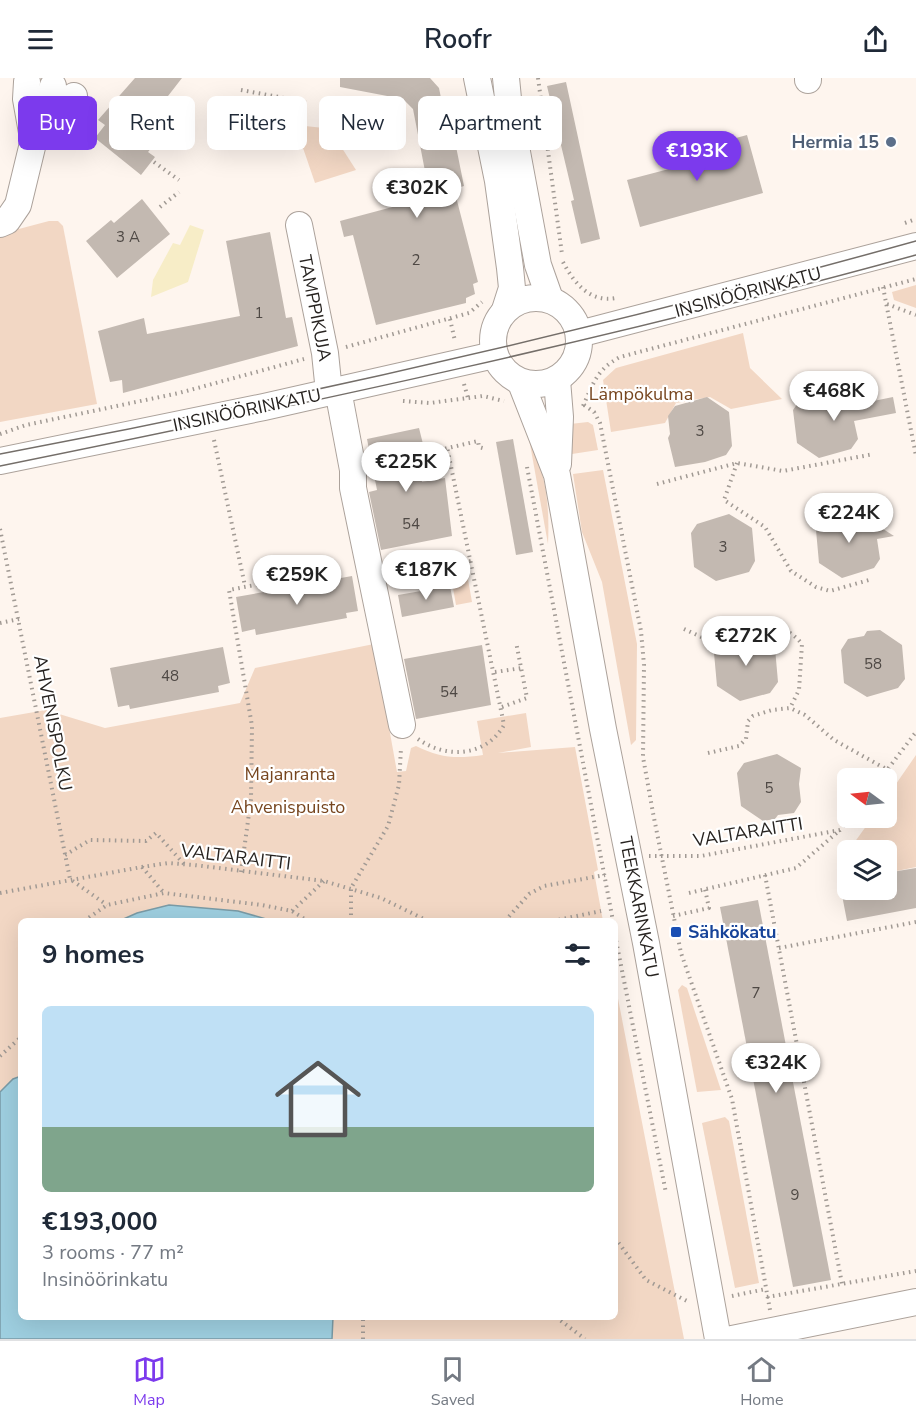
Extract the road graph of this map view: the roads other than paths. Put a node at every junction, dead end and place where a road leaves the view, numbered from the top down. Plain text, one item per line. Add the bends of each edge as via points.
1 (477, 78) edge
2 (506, 78) edge
3 (27, 82) dead end
4 (64, 91) dead end
5 (26, 96) edge
6 (61, 96) edge
7 (31, 150) edge
8 (0, 224) edge
9 (299, 225) dead end
10 (916, 246) edge
11 (550, 299) junction
12 (505, 310) junction
13 (579, 334) junction
14 (494, 355) junction
15 (557, 380) junction
16 (521, 383) junction
17 (334, 391) junction
18 (0, 461) edge
19 (557, 475) junction
20 (402, 725) road end
21 (916, 1302) edge
22 (718, 1339) edge
23 (732, 1339) edge

1 - 12 street via 498,181 510,268 512,288
2 - 11 street via 538,265
3 - 5 street
4 - 6 street
7 - 8 street via 18,205 7,221
9 - 17 street, TAMPPIKUJA
10 - 13 street, INSINÖÖRINKATU
11 - 12 street via 520,301
11 - 13 street via 564,307
12 - 14 street via 492,339
13 - 15 street via 579,353 571,369
14 - 16 street via 504,372
14 - 17 street, INSINÖÖRINKATU
15 - 16 street
15 - 19 street, TEEKKARINKATU
16 - 19 street, TEEKKARINKATU
17 - 18 street, INSINÖÖRINKATU
17 - 20 street, TAMPPIKUJA
19 - 22 street, TEEKKARINKATU
21 - 23 street

